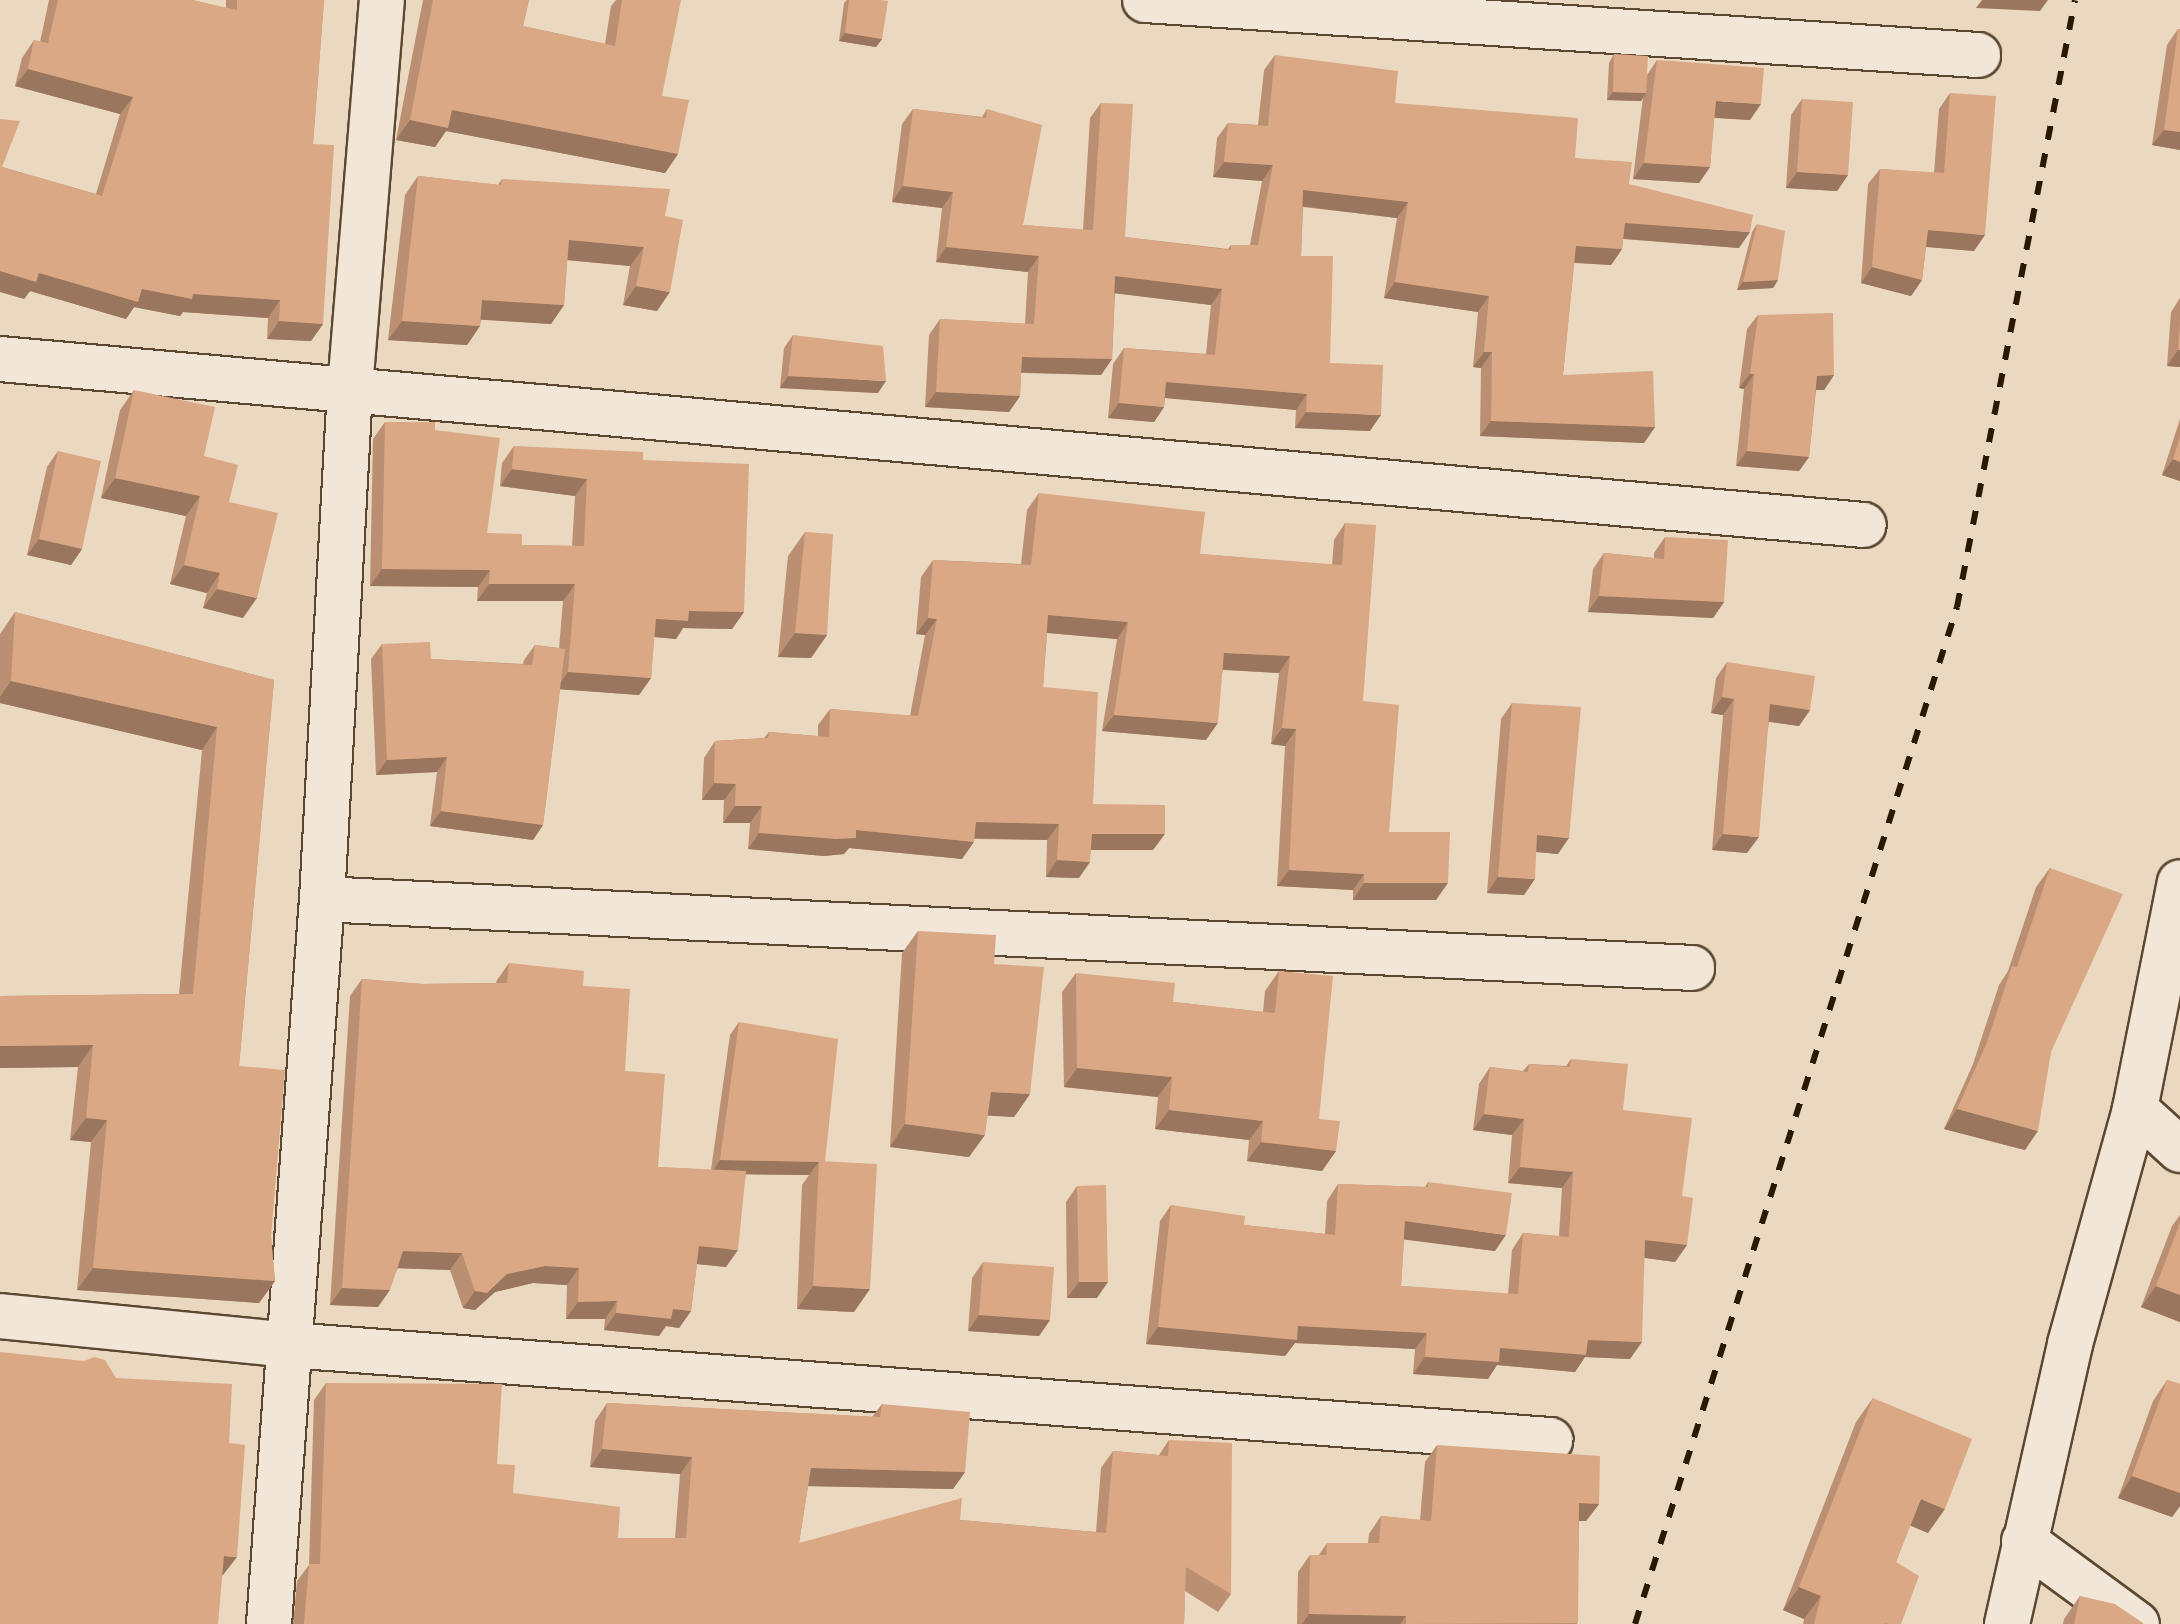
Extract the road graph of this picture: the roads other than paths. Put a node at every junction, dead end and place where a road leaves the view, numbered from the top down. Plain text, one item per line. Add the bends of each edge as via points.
1 (382, 0) edge
2 (1145, 0) edge
3 (1978, 55) dead end
4 (0, 359) edge
5 (350, 388) junction
6 (1864, 525) dead end
7 (2180, 882) edge
8 (322, 899) junction
9 (1692, 968) dead end
10 (2165, 1024) edge
11 (2135, 1109) junction
12 (2180, 1150) edge
13 (0, 1316) edge
14 (289, 1345) junction
15 (1550, 1440) dead end
16 (2024, 1541) junction
17 (269, 1624) edge
18 (2007, 1624) edge
19 (2137, 1624) edge

1 - 5 street
2 - 3 street
4 - 5 street
5 - 6 street
5 - 8 street
7 - 10 street
8 - 9 street
8 - 14 street
10 - 11 street
11 - 12 street
11 - 16 street via 2070,1344
13 - 14 street
14 - 15 street
14 - 17 street
16 - 18 street
16 - 19 street

